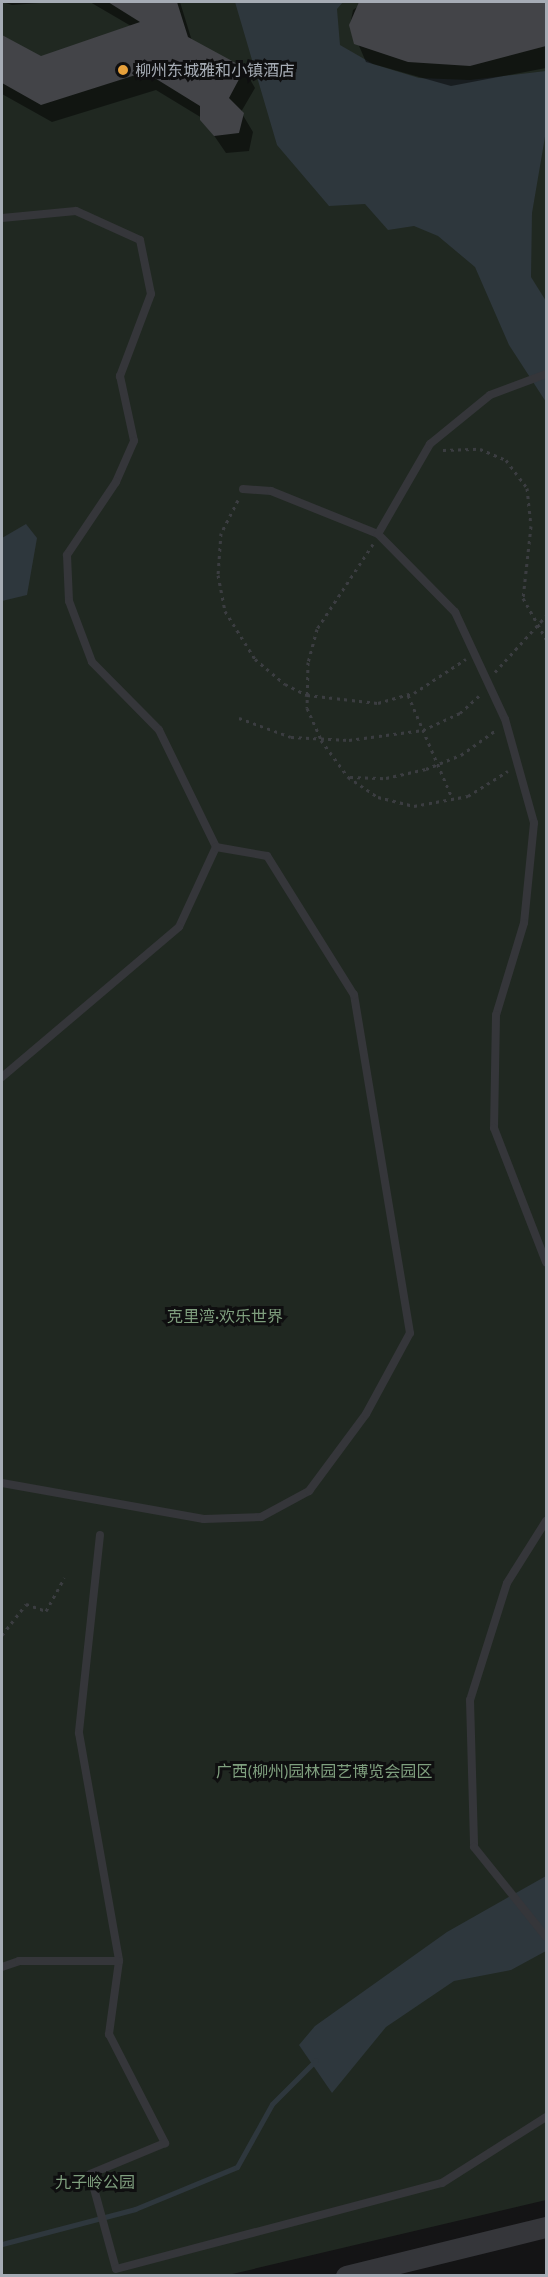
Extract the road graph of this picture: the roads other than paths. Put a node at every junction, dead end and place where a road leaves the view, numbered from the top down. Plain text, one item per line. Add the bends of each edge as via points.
1 (2, 219) edge
2 (546, 374) edge
3 (243, 489) road end
4 (378, 534) junction
5 (216, 847) junction
6 (2, 1077) edge
7 (544, 1239) edge
8 (546, 1262) edge
9 (2, 1483) edge
10 (546, 1521) edge
11 (100, 1535) dead end
12 (546, 1937) edge
13 (119, 1960) junction
14 (2, 1967) edge
15 (546, 2117) edge
16 (546, 2227) edge
17 (346, 2276) edge

1 - 5 lane via 76,211 140,240 151,294 120,376 134,441 116,482 67,555 69,601 92,662 159,730
2 - 4 lane via 468,410 425,451
3 - 4 lane via 271,491
4 - 7 lane via 455,612 505,719 534,823 524,923 496,1015 494,1128
5 - 6 lane via 179,927
5 - 9 lane via 267,855 354,995 410,1333 366,1414 309,1491 261,1517 204,1520
7 - 8 lane
10 - 12 lane via 507,1583 470,1700 474,1847 500,1885
11 - 13 lane via 79,1733
13 - 14 lane via 19,1960
13 - 15 lane via 109,2034 165,2143 90,2174 116,2269 441,2183
16 - 17 street

